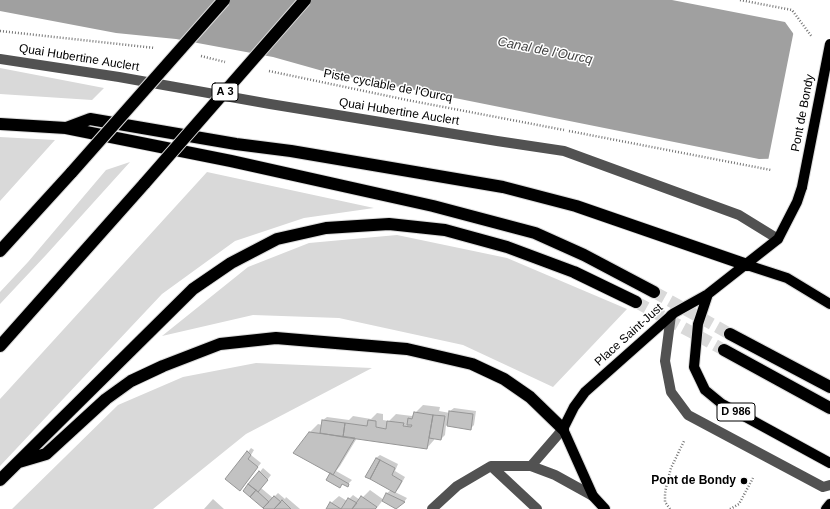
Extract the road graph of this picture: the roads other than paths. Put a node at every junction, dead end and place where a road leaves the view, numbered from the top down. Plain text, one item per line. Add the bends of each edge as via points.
1 (224, 0) edge
2 (305, 0) edge
3 (830, 44) edge
4 (0, 59) edge
5 (0, 124) edge
6 (66, 128) junction
7 (778, 239) junction
8 (0, 251) edge
9 (747, 265) junction
10 (654, 292) tunnel mouth
11 (708, 294) junction
12 (636, 302) tunnel mouth
13 (830, 304) edge
14 (671, 315) junction
15 (730, 334) tunnel mouth
16 (0, 346) edge
17 (724, 350) tunnel mouth
18 (830, 387) edge
19 (830, 408) edge
20 (564, 429) junction
21 (18, 462) junction
22 (830, 463) edge
23 (492, 466) junction
24 (531, 466) junction
25 (0, 480) edge
26 (830, 485) edge
27 (593, 496) junction
28 (830, 504) edge
29 (432, 509) edge
30 (537, 509) edge
31 (605, 509) edge
32 (826, 509) edge

1 - 8 highway, bridge
2 - 16 highway, A 3, bridge
3 - 7 main road, Pont de Bondy, bridge via 802,187
4 - 7 street, Quai Hubertine Auclert via 564,151 739,215
5 - 6 highway
6 - 9 highway via 90,119 503,187 576,206
6 - 10 highway via 232,161 433,206 535,233 584,255
7 - 9 main road, Place Saint-Just
9 - 11 main road, Place Saint-Just
9 - 13 main road via 787,278
11 - 14 main road, Place Saint-Just
11 - 22 main road, D 986 via 698,324 694,366 705,390 722,404
12 - 21 highway via 574,272 507,247 445,230 389,224 326,228 277,240 231,263 193,289
14 - 20 main road, Place Saint-Just via 585,392 574,407
14 - 26 street via 665,361 671,392 688,415 824,487
15 - 18 highway
17 - 19 highway
20 - 21 highway via 530,397 504,379 472,364 407,349 276,338 220,344 131,381 106,399 46,454
20 - 24 street
20 - 27 main road
21 - 25 highway
23 - 24 street
23 - 29 street via 457,486
23 - 30 street
24 - 27 street via 555,475
27 - 31 main road
28 - 32 main road

